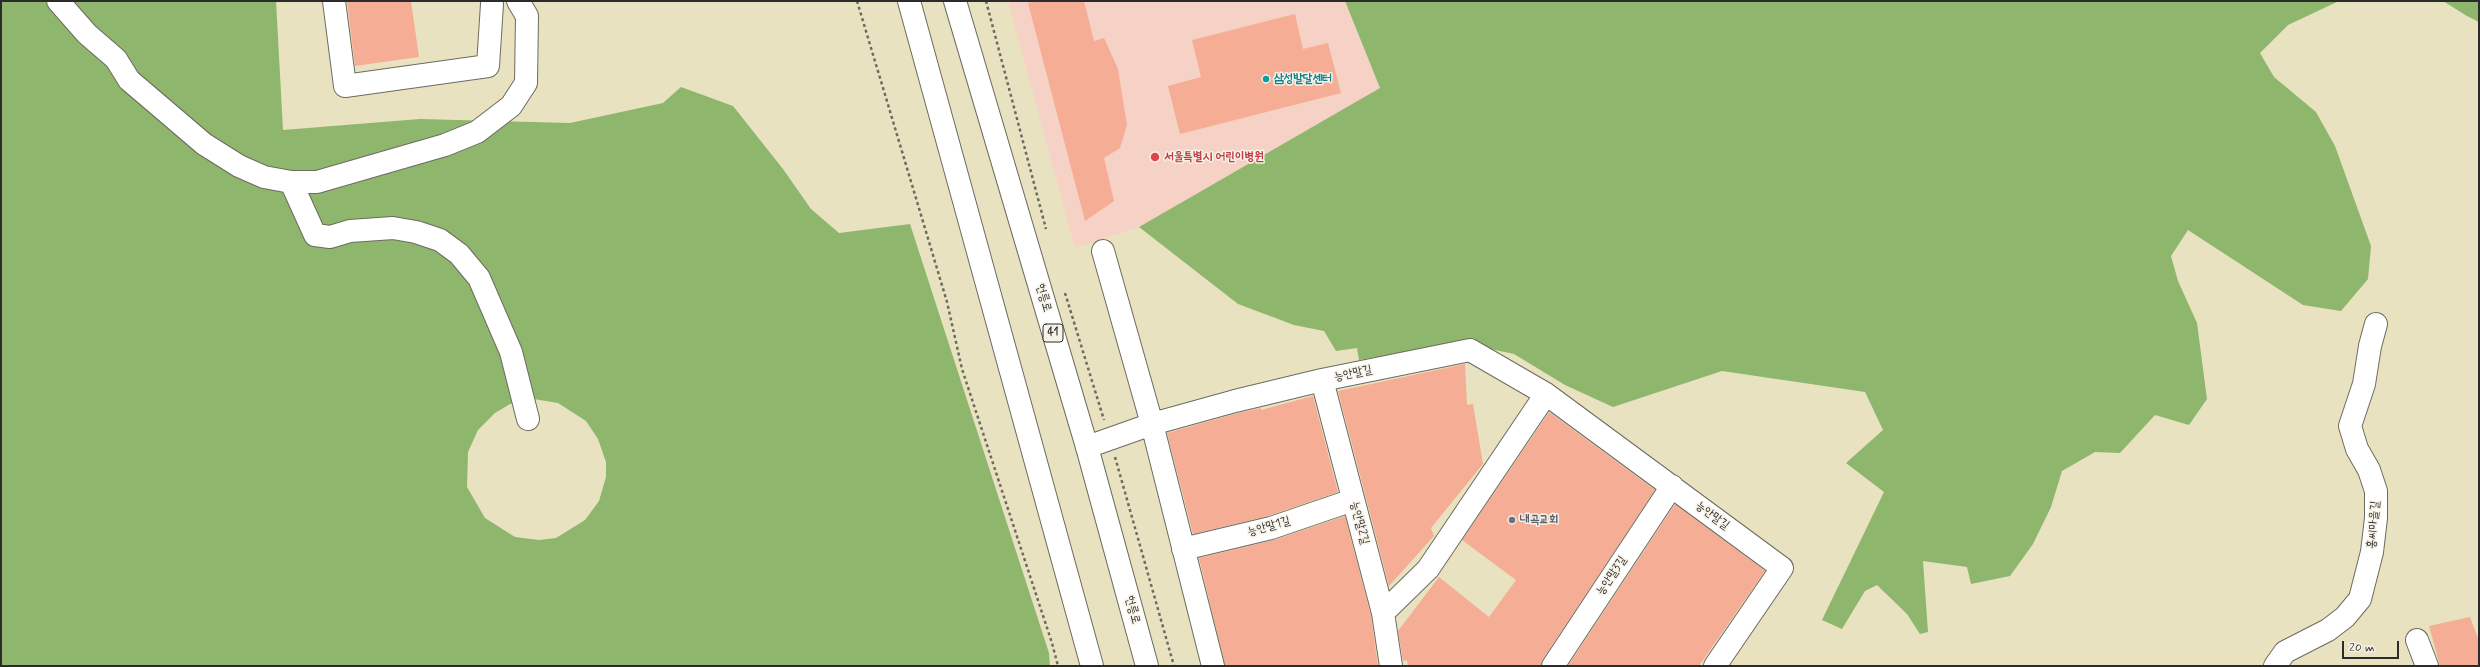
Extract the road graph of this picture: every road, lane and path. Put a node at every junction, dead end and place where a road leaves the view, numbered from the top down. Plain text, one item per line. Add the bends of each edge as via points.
1 (58, 1) edge
2 (334, 1) edge
3 (518, 1) edge
4 (857, 1) edge
5 (909, 1) edge
6 (955, 1) edge
7 (986, 1) edge
8 (494, 2) edge
9 (291, 182) junction
10 (1047, 233) dead end
11 (1102, 251) dead end
12 (1065, 292) dead end
13 (2376, 324) dead end
14 (1322, 380) junction
15 (1546, 394) junction
16 (528, 419) dead end
17 (1152, 424) junction
18 (1110, 439) junction
19 (1087, 447) junction
20 (1672, 486) junction
21 (1353, 500) junction
22 (1183, 549) junction
23 (1383, 613) junction
24 (2417, 640) dead end
25 (1058, 666) edge
26 (1092, 666) edge
27 (1147, 666) edge
28 (1174, 666) edge
29 (1213, 666) edge
30 (1391, 666) edge
31 (1553, 666) edge
32 (1715, 666) edge
33 (2275, 666) edge
34 (2427, 666) edge

1 - 9 street via 87,34 116,59 129,80 204,144 239,166 264,177
2 - 8 street via 346,86 488,66
3 - 9 street via 527,16 526,83 511,106 477,132 445,145 317,182
4 - 25 path via 946,302 962,369
5 - 26 street
6 - 19 street, 헌릉로 / 41
7 - 10 path
9 - 16 street via 315,235 330,237 350,231 393,228 440,240 459,254 479,278 510,352
11 - 17 street
12 - 18 path
13 - 33 street, 홍씨마을길 via 2364,384 2350,426 2357,449 2369,470 2376,491 2372,552 2360,599 2346,617 2328,630 2285,652
14 - 15 street, 능안말길 via 1470,350
14 - 17 street, 능안말길
14 - 21 street, 능안말2길
15 - 20 street, 능안말길
15 - 23 street via 1428,569
17 - 18 street, 능안말길
17 - 22 street
18 - 19 street, 능안말길
18 - 28 path
19 - 27 street, 헌릉로 / 41
20 - 31 street, 능안말3길
20 - 32 street, 능안말길 via 1782,568
21 - 22 street, 능안말1길 via 1271,528
21 - 23 street, 능안말2길
22 - 29 street
23 - 30 street, 능안말2길
24 - 34 street

